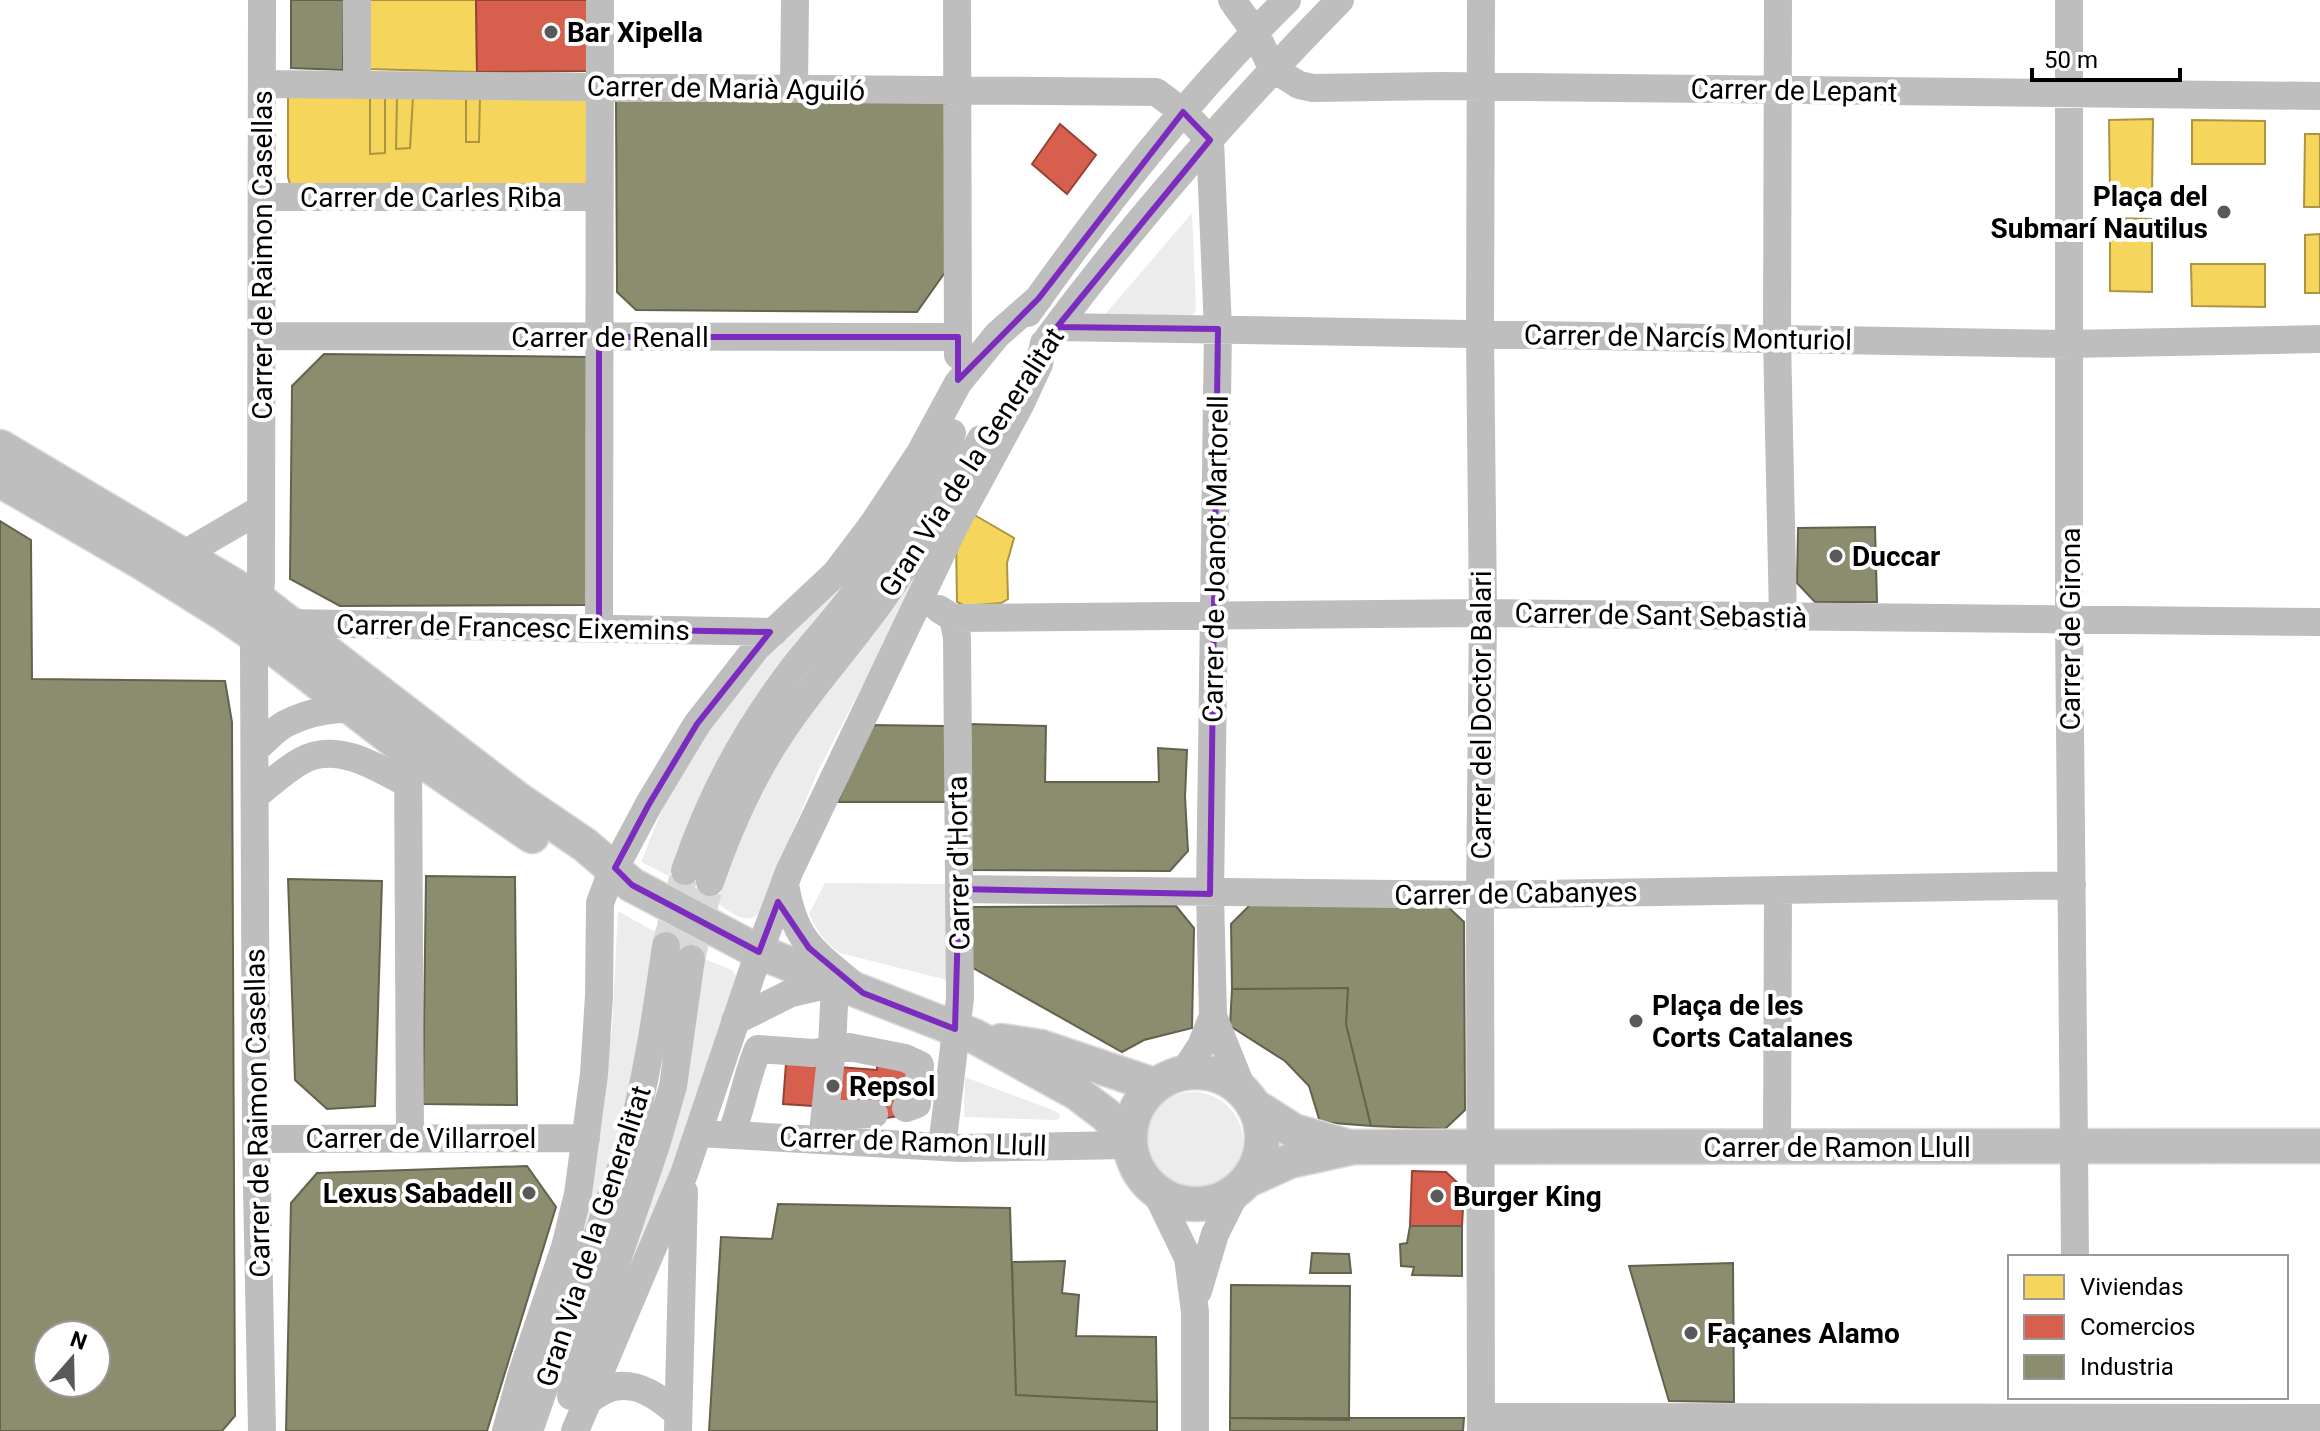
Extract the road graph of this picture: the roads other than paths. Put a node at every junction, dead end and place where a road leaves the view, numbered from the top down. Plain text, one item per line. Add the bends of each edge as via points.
1 (262, 0) edge
2 (357, 0) edge
3 (600, 0) edge
4 (795, 0) edge
5 (957, 0) edge
6 (1232, 0) edge
7 (1287, 0) edge
8 (1340, 0) edge
9 (1481, 0) edge
10 (1778, 0) edge
11 (2069, 0) edge
12 (1255, 32) junction
13 (1272, 68) junction
14 (262, 84) junction
15 (357, 85) junction
16 (599, 87) junction
17 (1480, 87) junction
18 (794, 88) junction
19 (957, 90) junction
20 (1778, 90) junction
21 (2069, 93) junction
22 (2320, 96) edge
23 (1183, 112) junction
24 (1210, 140) junction
25 (262, 197) junction
26 (599, 197) junction
27 (1039, 298) junction
28 (1218, 329) junction
29 (1480, 334) junction
30 (1051, 335) junction
31 (262, 336) junction
32 (599, 337) junction
33 (958, 337) junction
34 (1777, 339) junction
35 (2320, 339) edge
36 (2069, 344) junction
37 (958, 383) junction
38 (0, 447) edge
39 (0, 480) edge
40 (261, 509) junction
41 (184, 554) junction
42 (919, 598) junction
43 (260, 601) junction
44 (1483, 613) junction
45 (1214, 614) junction
46 (1783, 617) junction
47 (2069, 621) junction
48 (2320, 622) edge
49 (288, 623) junction
50 (955, 628) junction
51 (599, 629) junction
52 (774, 632) junction
53 (254, 635) junction
54 (350, 707) junction
55 (255, 749) junction
56 (408, 767) junction
57 (483, 773) junction
58 (255, 796) junction
59 (619, 877) junction
60 (785, 884) junction
61 (2072, 885) junction
62 (959, 889) junction
63 (1778, 890) junction
64 (1210, 894) junction
65 (1480, 895) junction
66 (759, 952) junction
67 (849, 988) junction
68 (1213, 1016) junction
69 (735, 1021) junction
70 (965, 1033) junction
71 (832, 1048) junction
72 (1169, 1079) junction
73 (1247, 1096) junction
74 (906, 1108) dead end
75 (874, 1114) dead end
76 (824, 1127) junction
77 (698, 1133) junction
78 (731, 1135) junction
79 (410, 1138) junction
80 (586, 1138) junction
81 (256, 1139) junction
82 (1128, 1142) junction
83 (2320, 1146) edge
84 (942, 1147) junction
85 (1354, 1147) junction
86 (1777, 1147) junction
87 (1481, 1148) junction
88 (2076, 1148) junction
89 (684, 1174) junction
90 (1242, 1187) junction
91 (1156, 1192) junction
92 (2075, 1255) edge
93 (1195, 1312) junction
94 (585, 1404) junction
95 (2074, 1415) edge
96 (2320, 1418) edge
97 (678, 1423) edge
98 (1481, 1424) edge
99 (1778, 1424) edge
100 (262, 1431) edge
101 (506, 1431) edge
102 (529, 1431) edge
103 (559, 1431) edge
104 (575, 1431) edge
105 (1195, 1431) edge

1 - 14 street, Carrer de Raimon Casellas
2 - 15 street
3 - 16 street
4 - 18 street
5 - 19 street
6 - 12 street
7 - 12 street, Gran Via de la Generalitat
8 - 13 street, Gran Via de la Generalitat
9 - 17 street, Carrer del Doctor Balari
10 - 20 street
11 - 21 street, Carrer de Girona
12 - 13 street
12 - 23 street, Gran Via de la Generalitat
13 - 17 street, Carrer de Lepant via 1313,88
13 - 24 street, Gran Via de la Generalitat
14 - 15 street, Carrer de Marià Aguiló
14 - 25 street, Carrer de Raimon Casellas
15 - 16 street, Carrer de Marià Aguiló
16 - 18 street, Carrer de Marià Aguiló
16 - 26 street
17 - 20 street, Carrer de Lepant
17 - 29 street, Carrer del Doctor Balari
18 - 19 street, Carrer de Marià Aguiló
19 - 23 street, Carrer de Marià Aguiló via 1156,92
19 - 33 street
20 - 21 street, Carrer de Lepant
20 - 34 street
21 - 22 street, Carrer de Lepant
21 - 36 street, Carrer de Girona
23 - 24 street
23 - 27 street, Gran Via de la Generalitat
24 - 28 street, Carrer de Joanot Martorell
24 - 30 street, Gran Via de la Generalitat
25 - 26 street, Carrer de Carles Riba
25 - 31 street, Carrer de Raimon Casellas
26 - 32 street
27 - 30 street, Gran Via de la Generalitat via 993,360 886,548 747,734 713,798 698,876 771,748 915,552 989,425
27 - 37 street via 997,335
28 - 29 street, Carrer de Narcís Monturiol
28 - 30 street, Carrer de Narcís Monturiol
28 - 45 street, Carrer de Joanot Martorell
29 - 34 street, Carrer de Narcís Monturiol
29 - 44 street, Carrer del Doctor Balari
30 - 42 street
31 - 32 street, Carrer de Renall
31 - 40 street, Carrer de Raimon Casellas
32 - 33 street, Carrer de Renall
32 - 51 street
33 - 37 street
34 - 36 street, Carrer de Narcís Monturiol
34 - 46 street
35 - 36 street, Carrer de Narcís Monturiol
36 - 47 street, Carrer de Girona
37 - 52 street via 873,524 836,573
38 - 41 main road
39 - 53 main road
40 - 41 street
40 - 43 street, Carrer de Raimon Casellas
41 - 43 main road
42 - 50 street
42 - 60 street
43 - 49 main road
43 - 53 street, Carrer de Raimon Casellas
44 - 45 street, Carrer de Sant Sebastià
44 - 46 street, Carrer de Sant Sebastià
44 - 65 street, Carrer del Doctor Balari
45 - 50 street, Carrer de Sant Sebastià
45 - 64 street, Carrer de Joanot Martorell
46 - 47 street, Carrer de Sant Sebastià
47 - 48 street, Carrer de Sant Sebastià
47 - 61 street, Carrer de Girona
49 - 51 street, Carrer de Francesc Eixemins
49 - 53 street, Carrer de Francesc Eixemins
49 - 57 main road
50 - 62 street, Carrer d'Horta
51 - 52 street, Carrer de Francesc Eixemins
52 - 59 street via 697,724 660,784
53 - 54 main road
53 - 55 street, Carrer de Raimon Casellas
54 - 55 street via 284,725
54 - 56 main road
54 - 57 street via 383,716
55 - 58 street, Carrer de Raimon Casellas
56 - 58 street via 372,764 338,753 303,759
56 - 59 main road via 565,857
56 - 79 street
57 - 59 main road
58 - 81 street, Carrer de Raimon Casellas
59 - 66 main road
59 - 80 street via 600,903 599,996
60 - 66 street
60 - 67 street via 796,927
61 - 63 street, Carrer de Cabanyes
61 - 88 street, Carrer de Girona
62 - 64 street, Carrer de Cabanyes
62 - 70 street, Carrer d'Horta
63 - 65 street, Carrer de Cabanyes
63 - 86 street
64 - 65 street, Carrer de Cabanyes
64 - 68 street, Carrer de Joanot Martorell
65 - 87 street, Carrer del Doctor Balari
66 - 67 main road
66 - 69 street
67 - 69 street via 791,993
67 - 70 main road
67 - 71 street
68 - 72 street, Carrer de Joanot Martorell via 1201,1046
68 - 73 street, Carrer de Joanot Martorell
69 - 77 street
70 - 72 main road
70 - 82 main road via 1077,1093 1106,1115
70 - 84 street, Carrer d'Horta
71 - 74 street via 876,1051 920,1065 917,1104
71 - 76 street
71 - 78 street via 813,1053 758,1049
72 - 73 main road via 1206,1072
72 - 82 main road via 1137,1107
73 - 85 main road via 1294,1131
73 - 90 main road via 1263,1133
75 - 76 street
76 - 78 street, Carrer de Ramon Llull
76 - 84 street, Carrer de Ramon Llull
77 - 78 street, Carrer de Ramon Llull
77 - 89 street
79 - 80 street, Carrer de Villarroel
79 - 81 street, Carrer de Villarroel
80 - 101 street via 565,1247
81 - 100 street, Carrer de Raimon Casellas
82 - 84 street, Carrer de Ramon Llull
82 - 91 main road via 1139,1172
83 - 88 main road, Carrer de Ramon Llull
85 - 87 main road, Carrer de Ramon Llull
85 - 90 main road via 1290,1161
86 - 87 main road, Carrer de Ramon Llull
86 - 88 main road, Carrer de Ramon Llull
87 - 98 street, Carrer del Doctor Balari
88 - 92 street, Carrer de Girona
89 - 94 street
89 - 97 street
90 - 91 main road via 1217,1201 1193,1204
90 - 93 street via 1222,1217 1207,1255
91 - 93 street via 1188,1258
93 - 105 street
94 - 97 street via 598,1391 625,1385 652,1393
94 - 104 street
95 - 96 street
95 - 99 street
98 - 99 street
102 - 103 street, Gran Via de la Generalitat via 626,1154 679,953 673,1086

